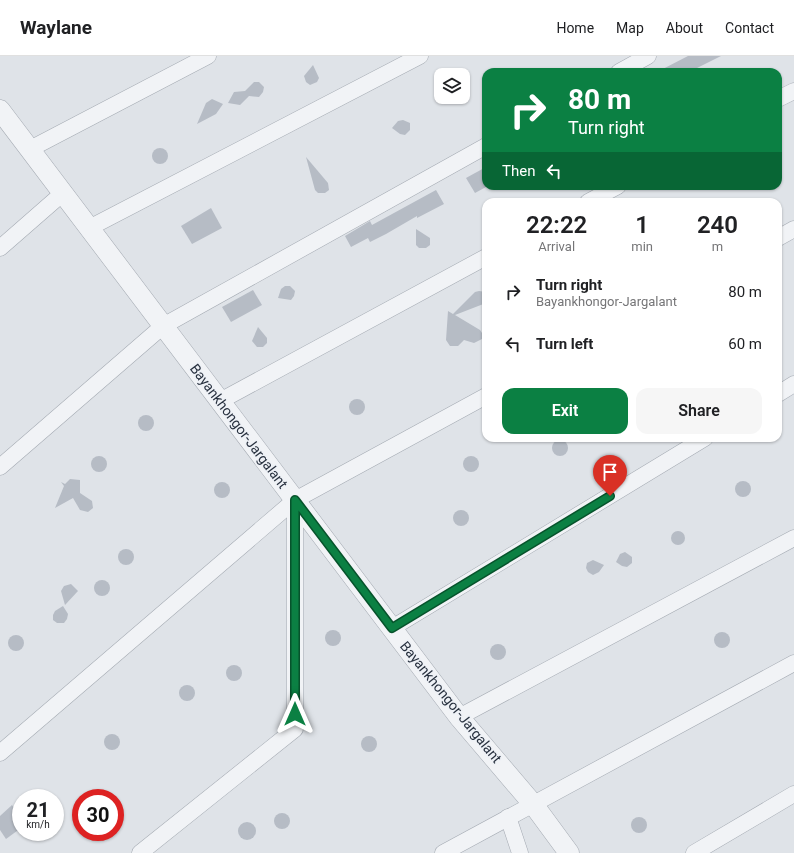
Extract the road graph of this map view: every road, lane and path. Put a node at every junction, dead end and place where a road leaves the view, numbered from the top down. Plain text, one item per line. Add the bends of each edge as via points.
1 (208, 56) edge
2 (420, 56) edge
3 (648, 56) edge
4 (626, 68) edge
5 (794, 91) edge
6 (782, 97) edge
7 (0, 110) edge
8 (482, 148) edge
9 (30, 149) junction
10 (610, 190) edge
11 (63, 193) junction
12 (596, 198) edge
13 (89, 228) junction
14 (794, 229) edge
15 (782, 236) edge
16 (0, 248) edge
17 (482, 259) edge
18 (163, 326) junction
19 (794, 384) edge
20 (782, 392) edge
21 (482, 398) edge
22 (220, 401) junction
23 (699, 442) edge
24 (0, 467) edge
25 (295, 500) junction
26 (794, 538) edge
27 (392, 628) junction
28 (794, 663) edge
29 (459, 717) junction
30 (0, 754) edge
31 (794, 794) edge
32 (533, 804) junction
33 (508, 817) junction
34 (140, 853) edge
35 (443, 853) edge
36 (520, 853) edge
37 (569, 853) edge
38 (694, 853) edge

1 - 9 street
2 - 13 street
3 - 4 street
5 - 6 street
7 - 9 street, Bayankhongor-Jargalant
8 - 18 street
9 - 11 street, Bayankhongor-Jargalant
10 - 12 street
11 - 13 street, Bayankhongor-Jargalant
11 - 16 street
13 - 18 street, Bayankhongor-Jargalant
14 - 15 street
17 - 22 street
18 - 22 street, Bayankhongor-Jargalant
18 - 24 street
19 - 20 street
21 - 25 street
22 - 25 street, Bayankhongor-Jargalant
23 - 27 street
25 - 27 street, Bayankhongor-Jargalant
25 - 30 street
25 - 34 street via 295,729
26 - 29 street
27 - 29 street, Bayankhongor-Jargalant
28 - 32 street
29 - 32 street, Bayankhongor-Jargalant
31 - 38 street
32 - 33 street
32 - 37 street, Bayankhongor-Jargalant
33 - 35 street
33 - 36 street

